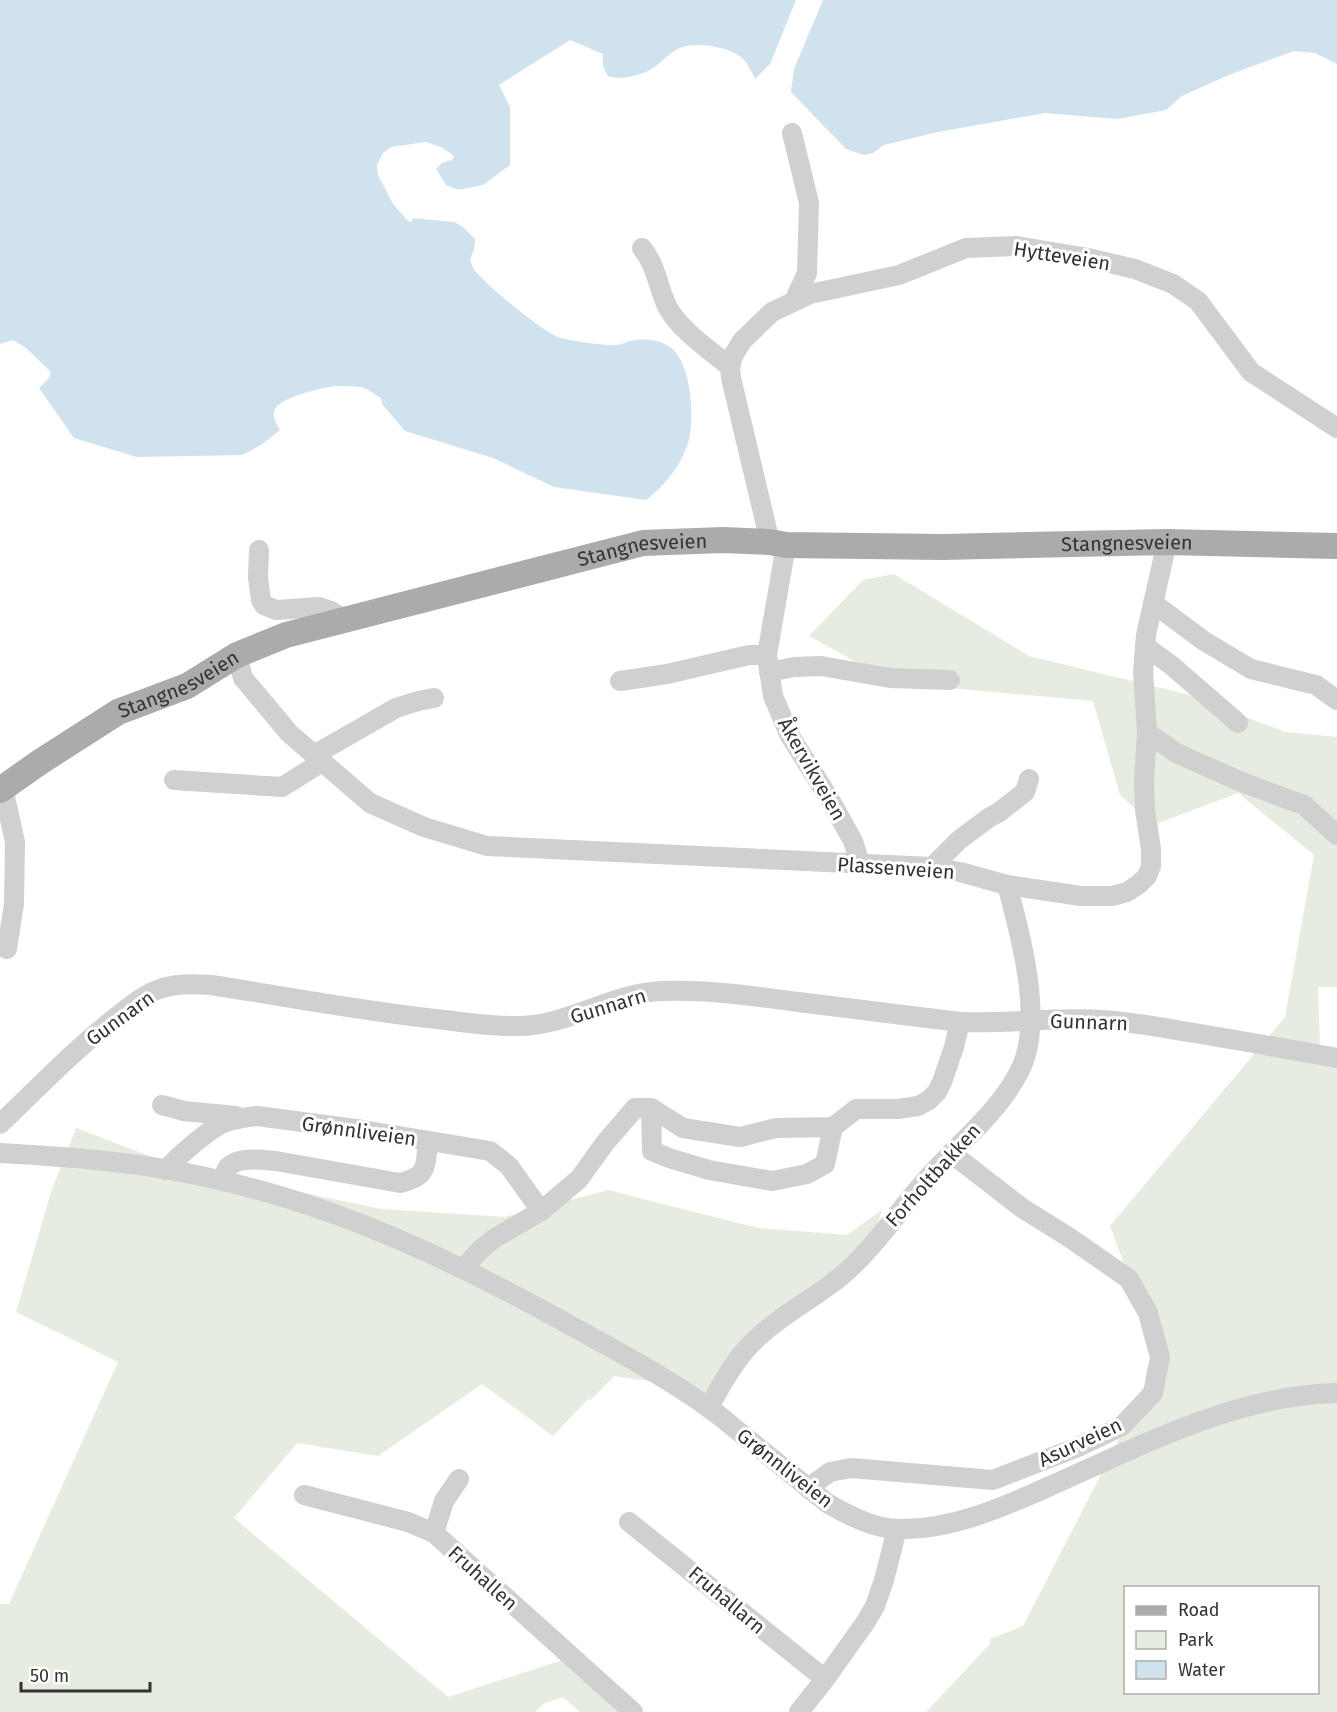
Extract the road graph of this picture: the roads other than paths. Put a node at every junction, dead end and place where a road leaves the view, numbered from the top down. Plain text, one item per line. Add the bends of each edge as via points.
1 (792, 133) dead end
2 (642, 248) dead end
3 (794, 302) junction
4 (730, 367) junction
5 (1337, 428) edge
6 (1167, 542) junction
7 (778, 544) junction
8 (1337, 546) edge
9 (259, 550) dead end
10 (1153, 603) junction
11 (345, 620) junction
12 (1145, 646) junction
13 (237, 655) junction
14 (768, 663) junction
15 (950, 680) dead end
16 (620, 681) dead end
17 (1316, 685) junction
18 (1337, 689) edge
19 (434, 698) dead end
20 (1337, 700) edge
21 (1238, 723) dead end
22 (1147, 732) junction
23 (318, 759) junction
24 (1029, 779) dead end
25 (174, 780) dead end
26 (2, 789) edge
27 (1337, 835) edge
28 (860, 864) junction
29 (932, 867) junction
30 (1007, 885) junction
31 (7, 949) dead end
32 (1030, 1020) junction
33 (960, 1022) junction
34 (1337, 1058) edge
35 (162, 1105) dead end
36 (651, 1108) junction
37 (248, 1117) junction
38 (0, 1124) edge
39 (833, 1126) junction
40 (428, 1141) junction
41 (0, 1153) edge
42 (951, 1153) junction
43 (166, 1170) junction
44 (224, 1181) junction
45 (541, 1211) junction
46 (464, 1268) junction
47 (1337, 1394) edge
48 (709, 1408) junction
49 (459, 1479) dead end
50 (808, 1488) junction
51 (304, 1495) dead end
52 (629, 1522) dead end
53 (897, 1529) junction
54 (434, 1533) junction
55 (825, 1679) junction
56 (633, 1712) edge
57 (799, 1712) edge

1 - 3 street via 809,203 807,273
2 - 4 street via 653,264 674,317
3 - 4 street, Hytteveien via 772,312 742,341
3 - 5 street, Hytteveien via 810,294 899,275 966,248 1016,246 1088,258 1135,269 1173,284 1198,302 1251,372
4 - 7 street
6 - 7 main road, Stangnesveien via 943,547
6 - 8 main road, Stangnesveien
6 - 10 street, Plassenveien
7 - 11 main road, Stangnesveien via 723,540 643,543
7 - 14 street, Åkervikveien
9 - 11 street via 258,578 264,605 276,610 319,607
10 - 12 street, Plassenveien
10 - 17 street via 1204,641 1251,669
11 - 13 main road, Stangnesveien via 286,635
12 - 21 street
12 - 22 street, Plassenveien
13 - 23 street, Plassenveien via 243,678 289,733
13 - 26 main road, Stangnesveien via 187,686 118,712
14 - 15 street via 821,666 890,678
14 - 16 street via 749,655
14 - 28 street, Åkervikveien via 773,696 790,736 853,841
17 - 18 street
17 - 20 street
19 - 23 street via 396,708
22 - 27 street via 1176,753 1304,805
22 - 30 street, Plassenveien via 1144,781 1151,866 1147,876 1127,892 1112,896 1081,896
23 - 25 street via 282,787
23 - 28 street, Plassenveien via 370,803 424,827 487,846
24 - 29 street via 1025,792 959,840
26 - 31 street via 15,842 14,904
28 - 29 street, Plassenveien
29 - 30 street, Plassenveien
30 - 32 street, Forholtbakken via 1030,995
32 - 33 street, Gunnarn
32 - 34 street, Gunnarn via 1102,1020 1154,1026
32 - 42 street, Forholtbakken via 1026,1056 1019,1072 1003,1098
33 - 38 street, Gunnarn via 735,994 661,991 625,997 559,1021 514,1026 395,1015 189,983 156,990 141,998 96,1033
33 - 39 street via 942,1082 929,1100 898,1109 856,1109
35 - 37 street
36 - 39 street via 683,1128 740,1137 776,1128
36 - 39 street via 652,1151 709,1170 772,1181 807,1174 825,1164
36 - 45 street via 635,1108 579,1179
37 - 40 street, Grønnliveien
37 - 43 street, Grønnliveien via 225,1122
40 - 44 street via 424,1170 414,1180 400,1183 255,1159 230,1166
40 - 45 street, Grønnliveien via 490,1151 509,1166
41 - 43 street, Grønnliveien
42 - 48 street, Forholtbakken via 847,1271 750,1345
42 - 50 street, Asurveien via 1022,1208 1129,1279 1148,1313 1160,1356 1153,1393 1122,1426 993,1480 851,1468 830,1472
43 - 44 street, Grønnliveien
44 - 46 street, Grønnliveien via 339,1215
45 - 46 street via 481,1248
46 - 48 street, Grønnliveien via 615,1350
47 - 53 street, Grønnliveien via 1283,1398 1233,1410 999,1508 950,1523
48 - 50 street, Grønnliveien
49 - 54 street via 444,1501
50 - 53 street, Grønnliveien via 848,1515
51 - 54 street, Fruhallen via 408,1522
52 - 55 street, Fruhallarn
53 - 55 street via 875,1606
54 - 56 street, Fruhallen
55 - 57 street

